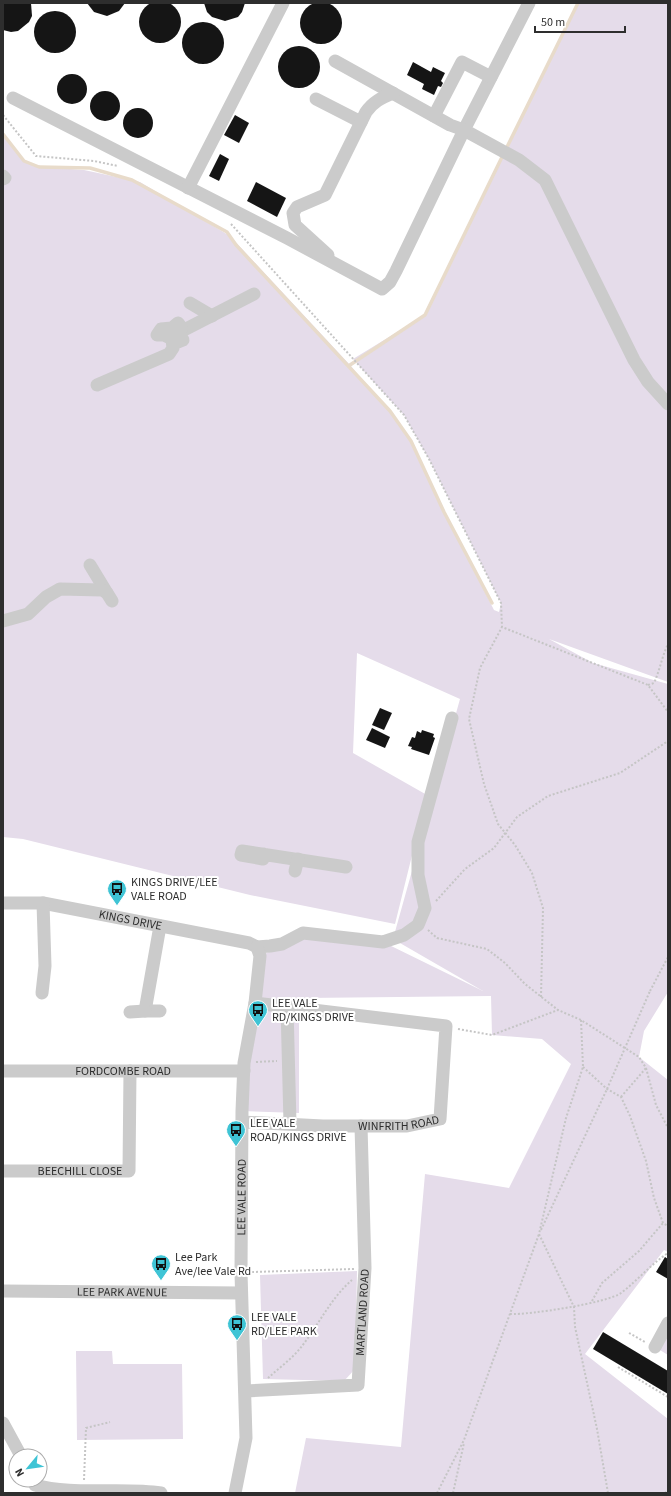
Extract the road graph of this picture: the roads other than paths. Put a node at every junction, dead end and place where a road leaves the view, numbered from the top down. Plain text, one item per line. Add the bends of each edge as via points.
1 (283, 3) edge
2 (529, 3) edge
3 (335, 61) dead end
4 (491, 77) junction
5 (393, 93) junction
6 (13, 98) dead end
7 (316, 99) dead end
8 (434, 116) junction
9 (361, 122) junction
10 (464, 130) junction
11 (3, 176) edge
12 (3, 179) edge
13 (188, 188) junction
14 (342, 268) junction
15 (254, 294) dead end
16 (190, 302) dead end
17 (212, 316) junction
18 (182, 332) junction
19 (173, 344) junction
20 (97, 385) dead end
21 (668, 404) edge
22 (90, 565) dead end
23 (3, 621) edge
24 (452, 718) dead end
25 (259, 859) dead end
26 (337, 869) dead end
27 (3, 903) edge
28 (43, 903) junction
29 (160, 926) junction
30 (257, 947) junction
31 (42, 992) dead end
32 (255, 1003) junction
33 (287, 1007) junction
34 (145, 1011) junction
35 (160, 1011) dead end
36 (130, 1012) dead end
37 (244, 1067) junction
38 (3, 1070) edge
39 (130, 1071) junction
40 (242, 1122) junction
41 (290, 1123) junction
42 (361, 1126) junction
43 (3, 1171) edge
44 (3, 1291) edge
45 (241, 1293) junction
46 (668, 1323) edge
47 (655, 1347) dead end
48 (245, 1391) junction
49 (3, 1423) edge
50 (17, 1448) edge
51 (43, 1488) edge
52 (103, 1492) edge
53 (161, 1493) edge
54 (235, 1493) edge

1 - 13 street
2 - 4 street
3 - 5 street
4 - 8 street via 462,62
4 - 10 street
5 - 8 street
5 - 9 street via 373,103
6 - 13 street
7 - 9 street
8 - 10 street
9 - 14 street via 325,195 297,207 294,212 295,225
10 - 14 street via 390,282 382,289
10 - 21 street via 512,156 545,180 634,360 648,382
11 - 12 street
13 - 14 street
15 - 17 street
16 - 17 street
17 - 18 street
18 - 19 street via 180,336 183,340
18 - 19 street via 178,323 172,328 161,328 157,335 172,339
19 - 20 street via 169,354
22 - 23 street via 110,597 96,590 60,589 46,597 28,614
24 - 30 street via 418,842 418,875 425,908 419,922 404,935 384,942 303,933 282,944
25 - 26 street
27 - 28 street, KINGS DRIVE
28 - 29 street, KINGS DRIVE
28 - 31 street via 45,966
29 - 30 street, KINGS DRIVE via 249,943
29 - 34 street
30 - 32 street, LEE VALE ROAD via 260,956
32 - 33 street
32 - 37 street, LEE VALE ROAD
33 - 41 street
33 - 42 street, WINFRITH ROAD via 446,1026 440,1119 407,1126
34 - 35 street
34 - 36 street
37 - 39 street, FORDCOMBE ROAD
37 - 40 street, LEE VALE ROAD
38 - 39 street, FORDCOMBE ROAD
39 - 43 street, BEECHILL CLOSE via 129,1171
40 - 41 street, WINFRITH ROAD
40 - 45 street, LEE VALE ROAD
41 - 42 street, WINFRITH ROAD
42 - 48 street, MARTLAND ROAD via 365,1268 358,1385
44 - 45 street, LEE PARK AVENUE
45 - 48 street, LEE VALE ROAD
46 - 47 street
48 - 54 street, LEE VALE ROAD via 246,1438
49 - 50 street
51 - 52 street
52 - 53 street via 141,1490

